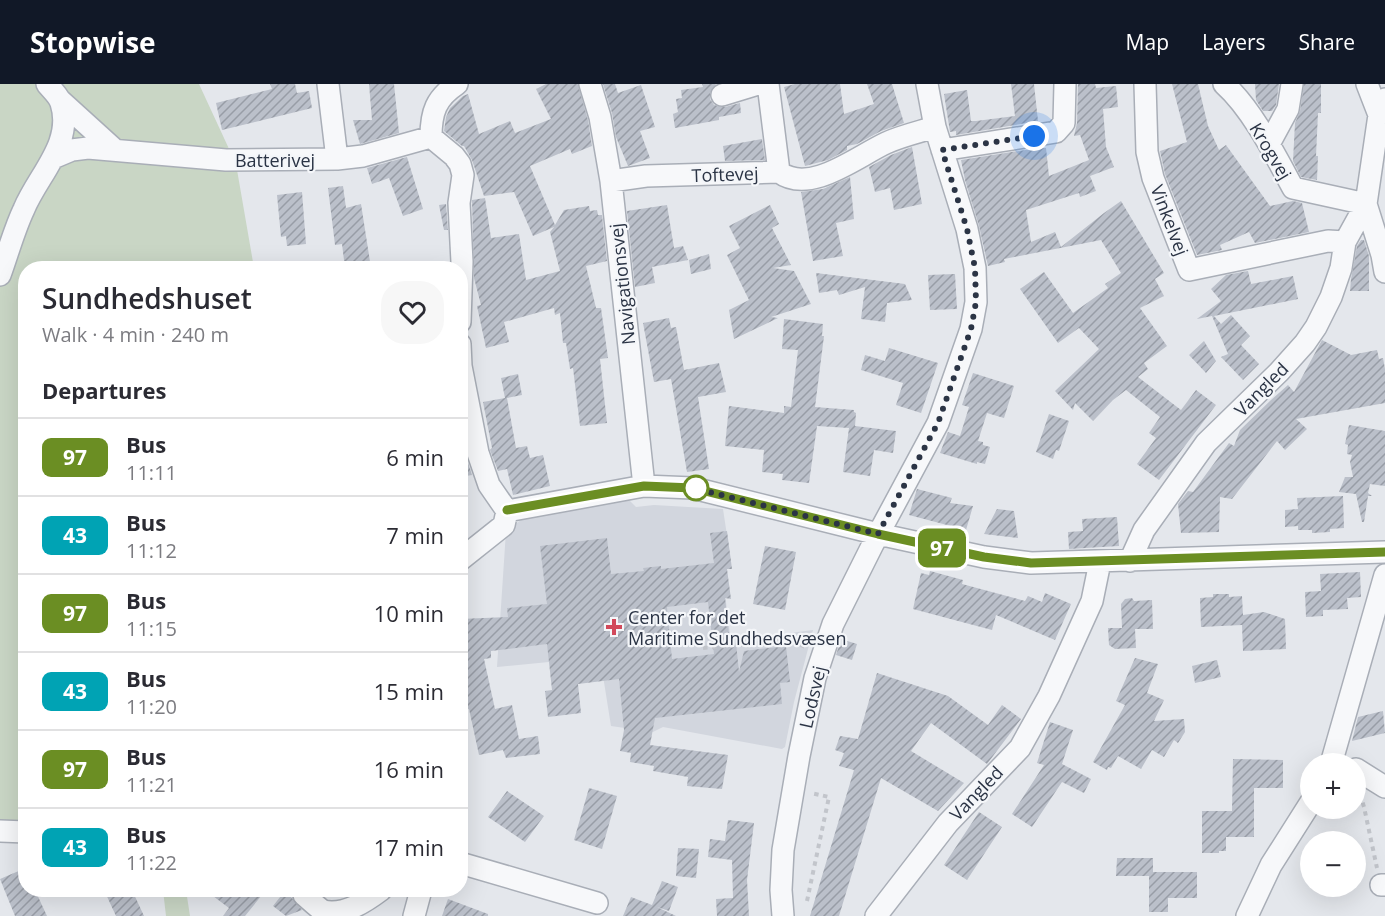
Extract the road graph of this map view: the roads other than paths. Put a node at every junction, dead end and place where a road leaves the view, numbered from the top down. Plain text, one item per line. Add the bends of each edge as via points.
1 (47, 84) edge
2 (328, 84) edge
3 (457, 84) edge
4 (590, 84) edge
5 (758, 84) edge
6 (768, 84) edge
7 (927, 84) edge
8 (1065, 84) edge
9 (1145, 84) edge
10 (1224, 84) edge
11 (1292, 84) edge
12 (1367, 84) edge
13 (722, 95) dead end
14 (61, 101) junction
15 (1382, 107) edge
16 (935, 127) junction
17 (431, 137) junction
18 (1269, 144) junction
19 (115, 150) junction
20 (942, 150) junction
21 (53, 158) junction
22 (337, 159) junction
23 (778, 172) junction
24 (611, 181) junction
25 (1366, 204) junction
26 (1345, 242) junction
27 (462, 261) edge
28 (1384, 261) edge
29 (0, 275) edge
30 (468, 402) edge
31 (644, 486) junction
32 (507, 510) junction
33 (878, 534) junction
34 (1385, 552) edge
35 (468, 554) edge
36 (1130, 561) junction
37 (1100, 562) junction
38 (1385, 575) edge
39 (1336, 753) edge
40 (1366, 781) edge
41 (1385, 787) edge
42 (1300, 819) edge
43 (0, 831) edge
44 (18, 832) edge
45 (468, 865) edge
46 (306, 897) edge
47 (372, 897) edge
48 (420, 897) edge
49 (597, 903) dead end
50 (414, 916) edge
51 (783, 916) edge
52 (876, 916) edge
53 (1247, 916) edge

1 - 14 street
2 - 22 street
3 - 17 street via 436,105
4 - 24 street, Navigationsvej
5 - 13 street
6 - 23 street
7 - 16 street, Lodsvej
8 - 20 street via 1064,123 1056,132
9 - 26 street, Vinkelvej via 1151,169 1189,270 1328,241
10 - 18 street, Krogvej
11 - 18 street via 1288,109
12 - 15 street
14 - 19 street
14 - 21 street via 62,138
15 - 25 street
16 - 20 street, Lodsvej
16 - 23 street, Toftevej via 887,142 831,172 809,179 788,179
17 - 22 street, Batterivej via 363,156
17 - 27 street via 454,156 463,175 459,203
18 - 25 street, Krogvej via 1293,189
19 - 21 street, Batterivej via 72,150
19 - 22 street, Batterivej via 226,160
20 - 33 street, Lodsvej via 967,229 975,268 976,302 971,329 938,423
21 - 29 street via 24,208
23 - 24 street, Toftevej via 646,176
24 - 31 street, Navigationsvej
25 - 26 street, Vangled
25 - 28 street
26 - 36 street, Vangled via 1341,268 1316,327 1279,372 1206,443 1144,530
30 - 32 street via 482,469
31 - 32 street
31 - 33 street via 693,488
32 - 35 street via 504,525
33 - 37 street via 1031,563
33 - 51 street, Lodsvej via 833,624 815,678 783,850
34 - 36 street
36 - 37 street
37 - 52 street, Vangled via 1092,601 1049,696 1020,748 948,823
38 - 39 street
40 - 41 street
42 - 53 street via 1271,865
43 - 44 street
45 - 49 street
46 - 47 street via 323,911 337,915 352,912
48 - 50 street

